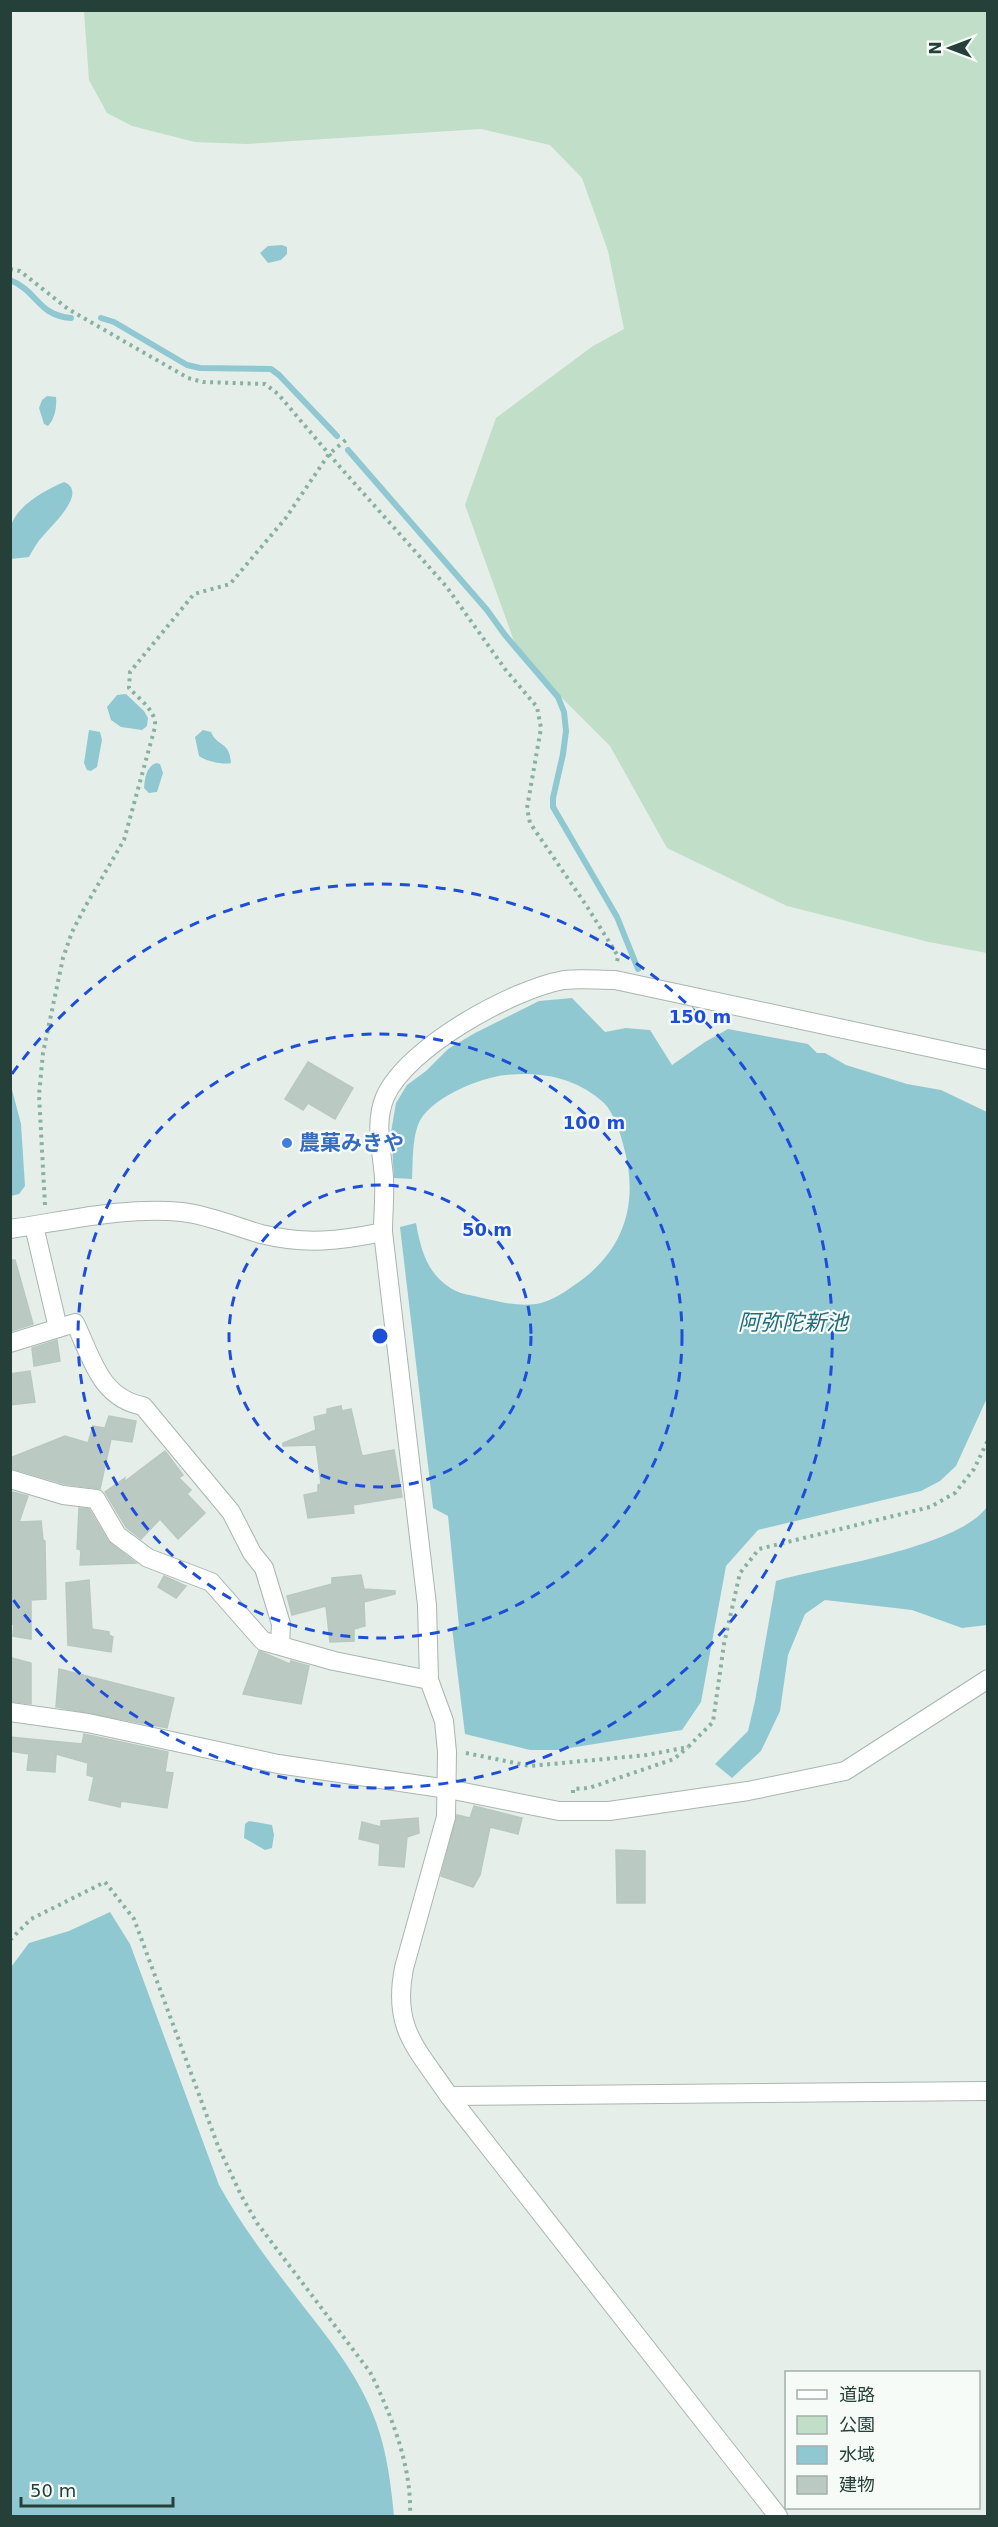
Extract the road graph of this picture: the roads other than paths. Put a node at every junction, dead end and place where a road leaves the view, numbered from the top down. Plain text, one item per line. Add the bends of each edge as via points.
1 (987, 1060) edge
2 (34, 1226) junction
3 (10, 1229) edge
4 (383, 1232) junction
5 (58, 1328) junction
6 (10, 1343) edge
7 (10, 1479) edge
8 (280, 1645) junction
9 (987, 1679) edge
10 (429, 1680) junction
11 (10, 1712) edge
12 (448, 1789) junction
13 (987, 2091) edge
14 (449, 2096) junction
15 (778, 2517) edge

1 - 4 street via 615,980 565,980 518,993 441,1038 406,1065 385,1097 378,1131 384,1178
2 - 3 street
2 - 4 street via 159,1211 185,1212 297,1241 337,1241
2 - 5 street
4 - 10 street via 427,1605
5 - 6 street
5 - 8 street via 75,1323 101,1380 126,1403 143,1406 231,1512 264,1568 281,1624
7 - 8 street via 63,1495 96,1499 117,1535 148,1558 211,1582 263,1641
8 - 10 street via 334,1661
9 - 12 street via 845,1771 748,1791 609,1811 574,1812
10 - 12 street via 444,1721
11 - 12 street via 88,1723 278,1764
12 - 14 street via 446,1817 399,1992 400,2014 408,2036
13 - 14 street
14 - 15 street

